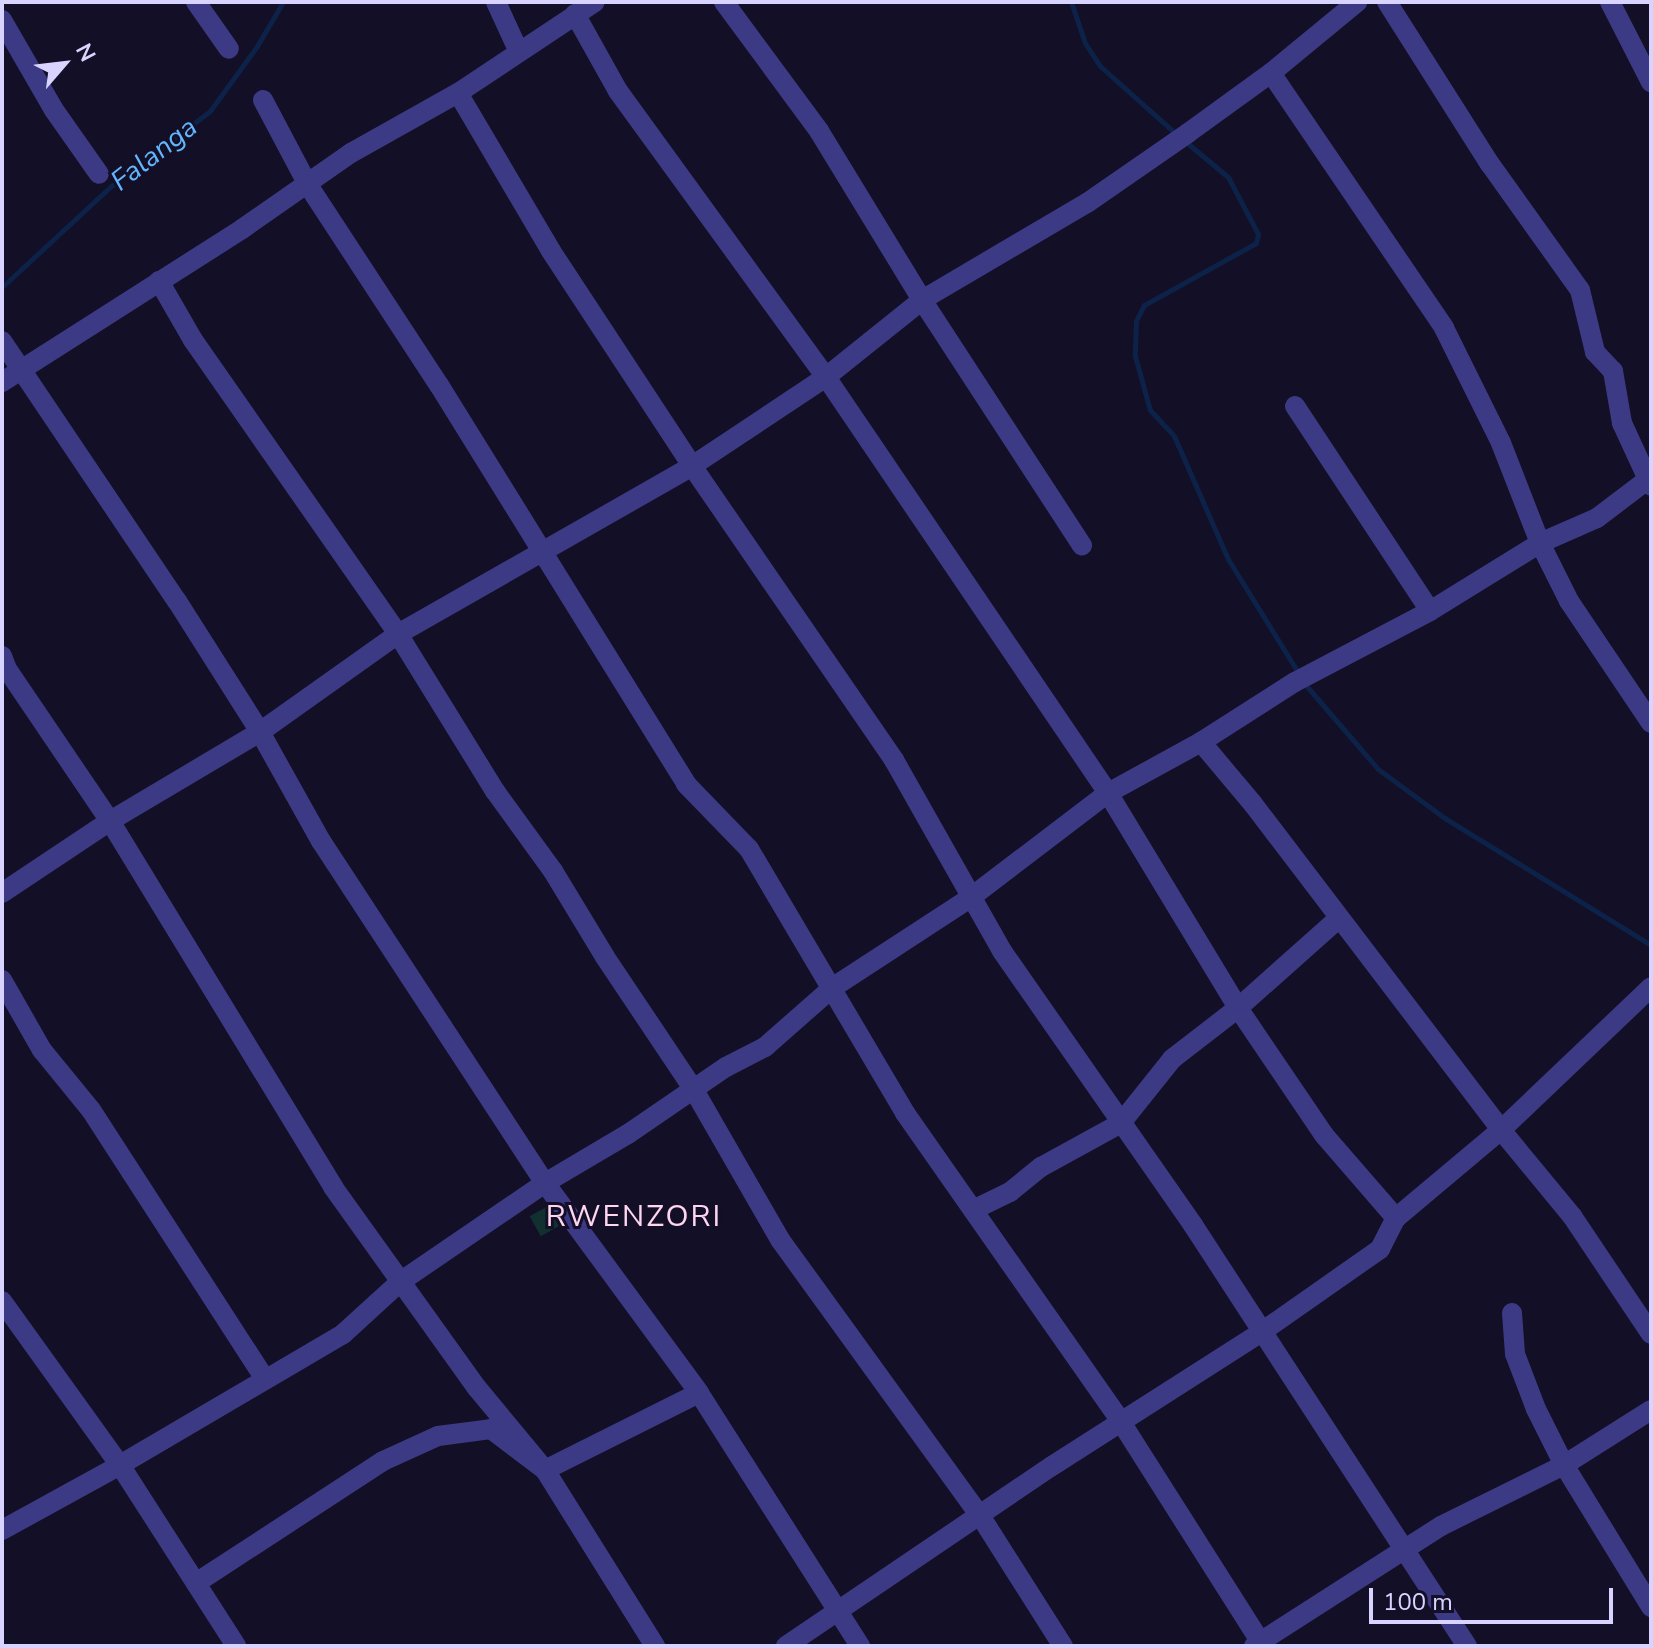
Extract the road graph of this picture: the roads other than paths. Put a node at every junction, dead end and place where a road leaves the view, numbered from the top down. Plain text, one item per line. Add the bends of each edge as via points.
1 (196, 2) edge
2 (496, 2) edge
3 (595, 2) edge
4 (724, 2) edge
5 (1357, 2) edge
6 (1387, 2) edge
7 (1610, 2) edge
8 (575, 14) junction
9 (2, 20) edge
10 (229, 49) dead end
11 (518, 50) junction
12 (1271, 73) junction
13 (1651, 82) edge
14 (458, 93) junction
15 (263, 100) dead end
16 (99, 174) dead end
17 (308, 185) junction
18 (159, 281) junction
19 (922, 300) junction
20 (2, 341) edge
21 (22, 370) junction
22 (826, 377) junction
23 (2, 382) edge
24 (1295, 406) dead end
25 (692, 466) junction
26 (1650, 481) edge
27 (1540, 543) junction
28 (1082, 545) dead end
29 (542, 551) junction
30 (1430, 611) junction
31 (398, 634) junction
32 (2, 656) edge
33 (1651, 723) edge
34 (260, 732) junction
35 (1201, 742) junction
36 (1108, 793) junction
37 (110, 821) junction
38 (2, 893) edge
39 (970, 898) junction
40 (1339, 918) junction
41 (2, 980) edge
42 (1651, 987) edge
43 (832, 988) junction
44 (1238, 1008) junction
45 (694, 1090) junction
46 (1121, 1123) junction
47 (1501, 1130) junction
48 (545, 1183) junction
49 (973, 1210) junction
50 (1396, 1218) junction
51 (400, 1282) junction
52 (2, 1301) edge
53 (1512, 1313) dead end
54 (1263, 1331) junction
55 (1651, 1334) edge
56 (265, 1379) junction
57 (699, 1393) junction
58 (1651, 1410) edge
59 (1121, 1422) junction
60 (120, 1465) junction
61 (1564, 1465) junction
62 (545, 1470) junction
63 (981, 1517) junction
64 (2, 1530) edge
65 (1405, 1550) junction
66 (196, 1583) junction
67 (1651, 1607) edge
68 (838, 1609) junction
69 (1259, 1645) edge
70 (236, 1646) edge
71 (655, 1646) edge
72 (786, 1646) edge
73 (860, 1646) edge
74 (1063, 1646) edge
75 (1467, 1646) edge

1 - 10 street
2 - 11 street
3 - 8 street
4 - 19 street via 819,131
5 - 12 street
6 - 26 street via 1490,164 1580,290 1595,352 1613,371 1622,423
7 - 13 street
8 - 11 street
8 - 22 street via 618,91
9 - 16 street
11 - 14 street
12 - 19 street via 1087,203
12 - 27 street via 1444,328 1501,443
14 - 17 street via 351,153
14 - 25 street via 551,251
15 - 17 street
17 - 18 street
17 - 29 street
18 - 21 street
18 - 31 street via 193,340
19 - 22 street
19 - 28 street
20 - 21 street
21 - 23 street
21 - 34 street
22 - 25 street
22 - 36 street
24 - 30 street
25 - 29 street
25 - 39 street via 894,760
26 - 27 street via 1597,518
27 - 30 street
27 - 33 street via 1569,601
29 - 31 street
29 - 43 street via 686,784 749,849
30 - 35 street via 1300,679
31 - 34 street
31 - 45 street via 495,791
32 - 37 street
34 - 37 street
34 - 48 street via 321,841
35 - 36 street
35 - 40 street
36 - 39 street
36 - 44 street
37 - 38 street
37 - 51 street via 333,1187
39 - 43 street
39 - 46 street
40 - 44 street
40 - 47 street
41 - 56 street via 42,1050 91,1110
42 - 47 street
43 - 45 street via 765,1047
43 - 49 street via 905,1113
44 - 46 street via 1172,1059
44 - 50 street via 1324,1135
45 - 48 street
45 - 63 street via 781,1241
46 - 49 street
46 - 54 street
47 - 50 street
47 - 55 street via 1572,1216
48 - 51 street
48 - 57 street
49 - 59 street
50 - 54 street via 1380,1249
51 - 56 street via 343,1334
51 - 62 street
52 - 60 street
53 - 61 street via 1515,1354
54 - 59 street
54 - 65 street
56 - 60 street
57 - 62 street
57 - 68 street
58 - 61 street
59 - 63 street
59 - 69 street
60 - 64 street
60 - 66 street
61 - 65 street via 1441,1526
61 - 67 street
62 - 66 street via 491,1429 438,1436 383,1461
62 - 71 street
63 - 68 street
63 - 74 street
65 - 69 street
65 - 75 street
66 - 70 street
68 - 72 street
68 - 73 street

